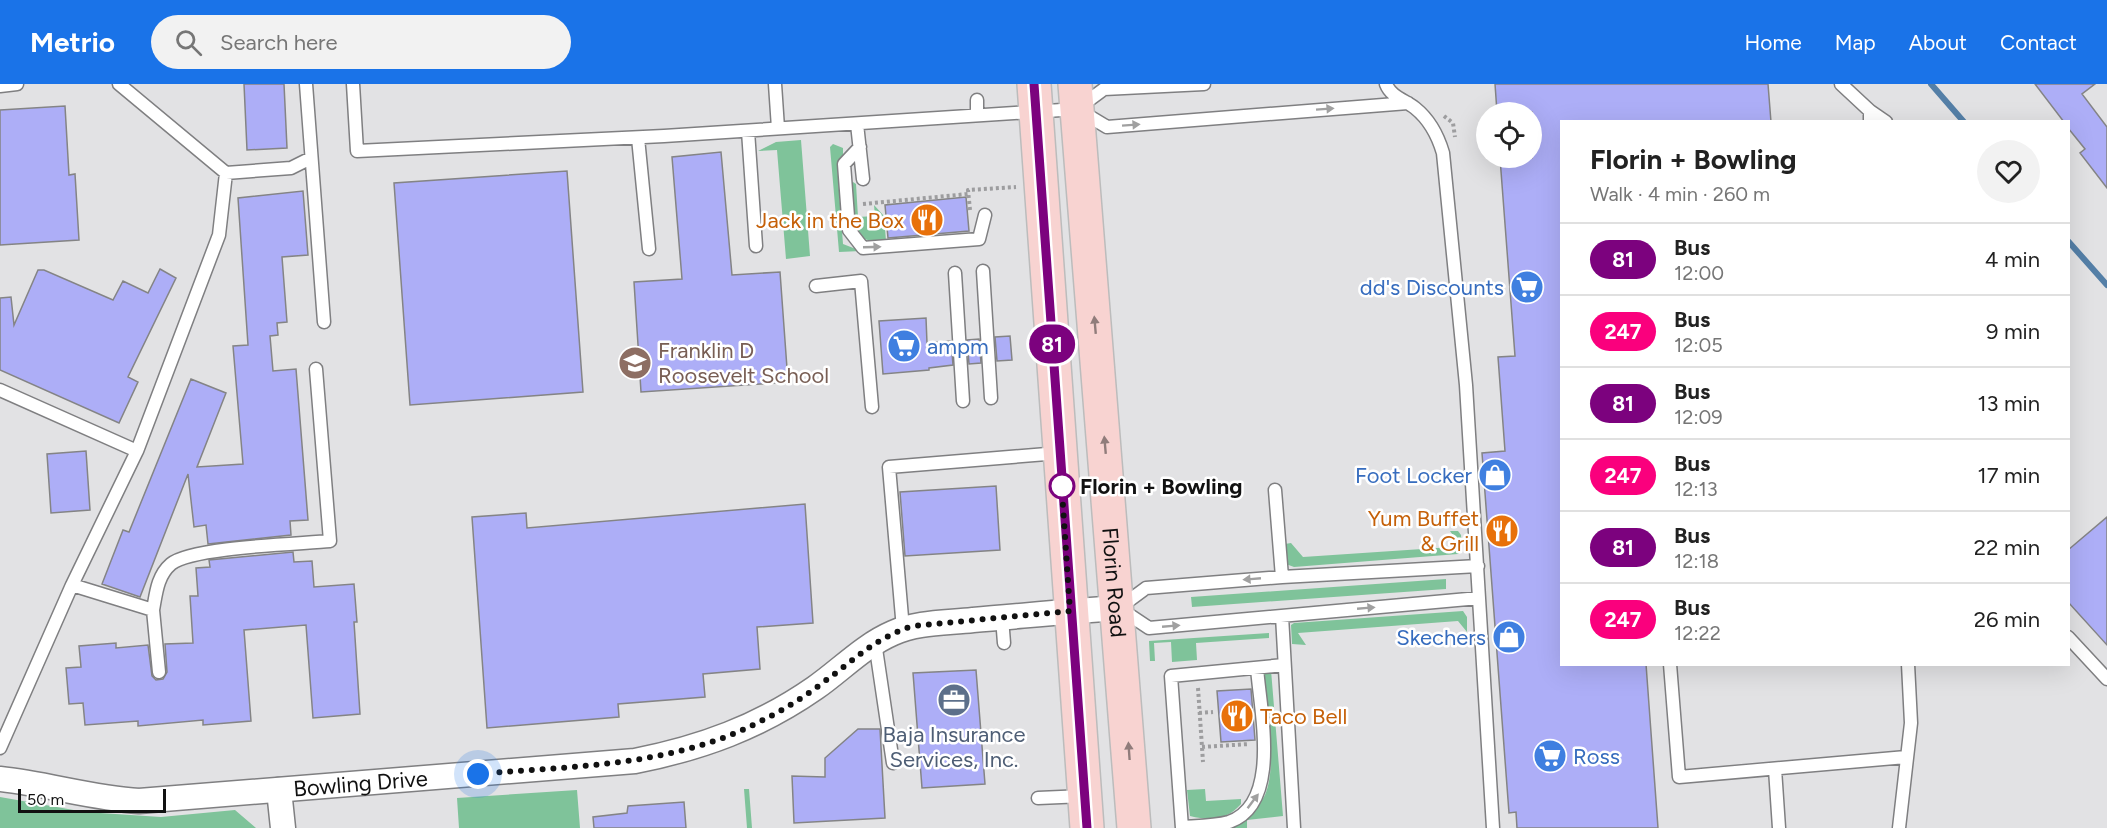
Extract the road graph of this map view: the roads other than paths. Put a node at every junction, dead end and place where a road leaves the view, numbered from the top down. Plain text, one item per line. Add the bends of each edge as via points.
1 (17, 84) edge
2 (119, 84) edge
3 (306, 84) edge
4 (353, 84) edge
5 (775, 84) edge
6 (1204, 84) edge
7 (1386, 84) edge
8 (1841, 84) edge
9 (0, 86) edge
10 (1133, 86) edge
11 (1076, 96) edge
12 (1035, 97) edge
13 (977, 100) dead end
14 (1408, 103) junction
15 (977, 114) junction
16 (1870, 116) edge
17 (857, 124) junction
18 (778, 128) junction
19 (748, 130) junction
20 (638, 138) junction
21 (860, 147) junction
22 (311, 158) junction
23 (226, 173) junction
24 (864, 179) dead end
25 (985, 215) dead end
26 (756, 246) dead end
27 (649, 249) dead end
28 (983, 271) dead end
29 (955, 273) dead end
30 (816, 285) dead end
31 (324, 322) dead end
32 (316, 369) dead end
33 (0, 390) edge
34 (991, 398) dead end
35 (963, 401) dead end
36 (872, 407) dead end
37 (137, 451) junction
38 (1059, 453) junction
39 (1275, 490) dead end
40 (1478, 566) junction
41 (1282, 577) junction
42 (72, 585) junction
43 (1479, 598) junction
44 (1119, 608) junction
45 (153, 610) junction
46 (1070, 611) junction
47 (1282, 616) junction
48 (1002, 618) junction
49 (903, 629) junction
50 (2070, 639) edge
51 (875, 642) junction
52 (1004, 643) dead end
53 (1284, 665) junction
54 (1671, 666) edge
55 (1908, 666) edge
56 (1257, 668) junction
57 (159, 672) dead end
58 (2107, 679) edge
59 (0, 748) edge
60 (1906, 757) junction
61 (893, 764) dead end
62 (1775, 769) junction
63 (0, 779) edge
64 (279, 790) junction
65 (1038, 798) dead end
66 (1086, 812) edge
67 (283, 828) edge
68 (1134, 828) edge
69 (1182, 828) edge
70 (1294, 828) edge
71 (1493, 828) edge
72 (1779, 828) edge
73 (1899, 828) edge

1 - 9 lane
2 - 23 lane
3 - 22 lane
4 - 20 lane via 357,151
5 - 18 lane
6 - 10 lane
7 - 14 lane
8 - 16 lane
10 - 11 lane
11 - 12 lane
11 -> 14 lane via 1107,127
44 -> 11 main road, Florin Road
12 - 15 lane
12 - 38 main road
13 - 15 lane
14 - 40 lane via 1430,123 1443,153 1466,385
15 - 17 lane
17 - 18 lane
17 - 21 lane
18 - 19 lane
19 - 20 lane
19 - 26 lane
20 - 27 lane
21 - 24 lane
21 -> 25 lane via 844,164 849,230 863,248 980,239
22 - 23 lane via 291,168
22 - 31 lane
23 - 37 lane via 219,235
28 - 34 lane
29 - 35 lane
30 - 36 lane via 861,281
32 - 45 lane via 330,541 193,555 171,564 157,584
33 - 37 lane
37 - 42 lane
38 - 46 main road
38 - 49 lane via 889,467
39 - 41 lane
40 - 41 lane
40 - 43 lane
41 -> 44 lane via 1146,588
42 - 45 lane
42 - 59 lane
47 -> 43 lane
43 - 71 lane
44 - 46 street, Bowling Drive
44 -> 47 lane via 1149,628
68 -> 44 main road, Florin Road
45 - 57 lane
46 - 48 street, Bowling Drive
46 - 66 main road via 1076,755
47 - 53 lane
48 - 49 street, Bowling Drive
48 - 52 lane
49 - 51 street, Bowling Drive
50 - 58 lane
51 - 61 lane
51 - 64 street, Bowling Drive via 792,705 716,741 676,753 635,761
53 - 56 lane
53 - 70 lane
54 - 62 lane via 1679,777
55 - 60 lane via 1911,723
69 -> 56 lane via 1230,821 1257,796 1265,771
56 - 69 lane via 1171,676
60 - 62 lane
60 - 73 lane
62 - 72 lane
63 - 64 street, Bowling Drive via 139,801
64 - 67 street
65 - 66 lane

